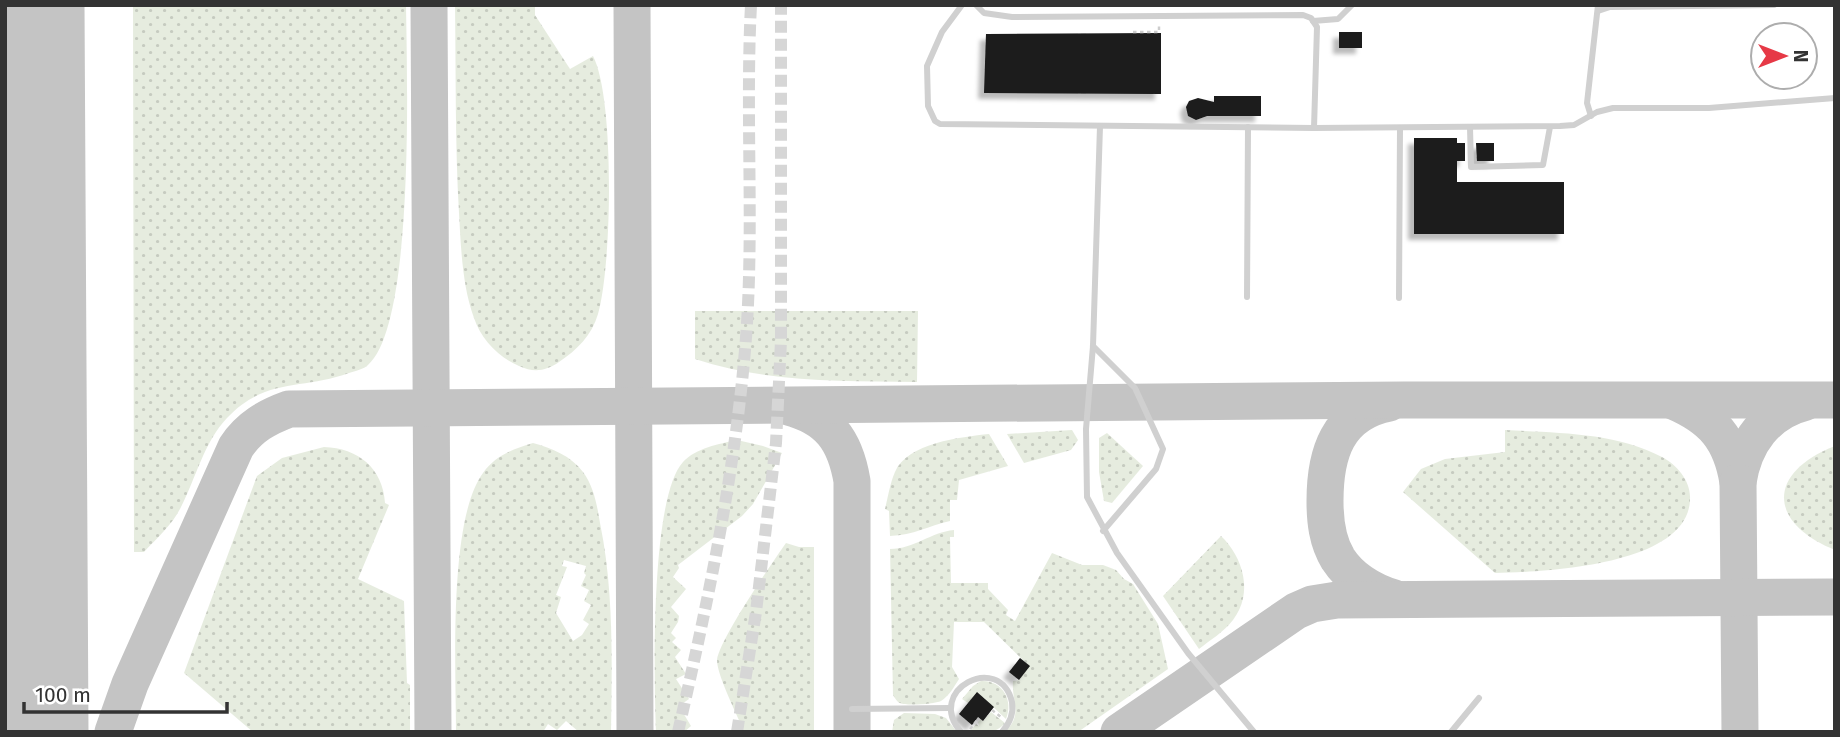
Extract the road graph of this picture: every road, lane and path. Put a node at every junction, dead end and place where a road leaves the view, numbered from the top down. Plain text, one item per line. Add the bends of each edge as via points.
1 (962, 5) edge
2 (978, 5) edge
3 (991, 5) edge
4 (1142, 5) edge
5 (1212, 5) edge
6 (1225, 5) edge
7 (1353, 5) edge
8 (1774, 5) edge
9 (1598, 8) edge
10 (988, 14) junction
11 (1142, 16) junction
12 (1159, 16) junction
13 (1212, 16) junction
14 (1226, 16) junction
15 (1313, 21) junction
16 (1133, 32) dead end
17 (1835, 98) edge
18 (1591, 116) junction
19 (1100, 126) junction
20 (1248, 127) junction
21 (1470, 127) junction
22 (1550, 127) junction
23 (1314, 128) junction
24 (1400, 128) junction
25 (1247, 297) dead end
26 (1399, 298) dead end
27 (1093, 346) junction
28 (1103, 531) junction
29 (1479, 698) dead end
30 (950, 708) junction
31 (852, 709) dead end
32 (979, 718) dead end
33 (961, 732) edge
34 (967, 732) edge
35 (1002, 732) edge
36 (1254, 732) edge
37 (1451, 732) edge

1 - 19 lane via 942,32 928,65 928,106 935,121
2 - 10 lane
3 - 10 lane
4 - 11 lane
5 - 13 lane
6 - 14 lane
7 - 15 lane via 1338,19
8 - 9 lane
9 - 18 lane via 1587,103
10 - 11 lane
11 - 12 lane
12 - 13 lane
12 - 16 path via 1159,32
13 - 14 lane
14 - 15 lane via 1303,15
15 - 23 lane via 1317,27
17 - 18 lane via 1709,108 1613,108
18 - 22 lane via 1574,125
19 - 20 lane
19 - 27 lane
20 - 23 lane
20 - 25 lane
21 - 22 lane
21 - 22 lane via 1471,167 1543,165
21 - 24 lane
23 - 24 lane
24 - 26 lane
27 - 28 lane via 1086,429 1087,497
27 - 28 lane via 1135,388 1163,449 1156,470
28 - 36 lane via 1188,653
29 - 37 lane
30 - 31 lane
30 - 33 lane
30 - 35 lane via 965,684 978,677 992,678 1011,697 1012,717
32 - 34 path

